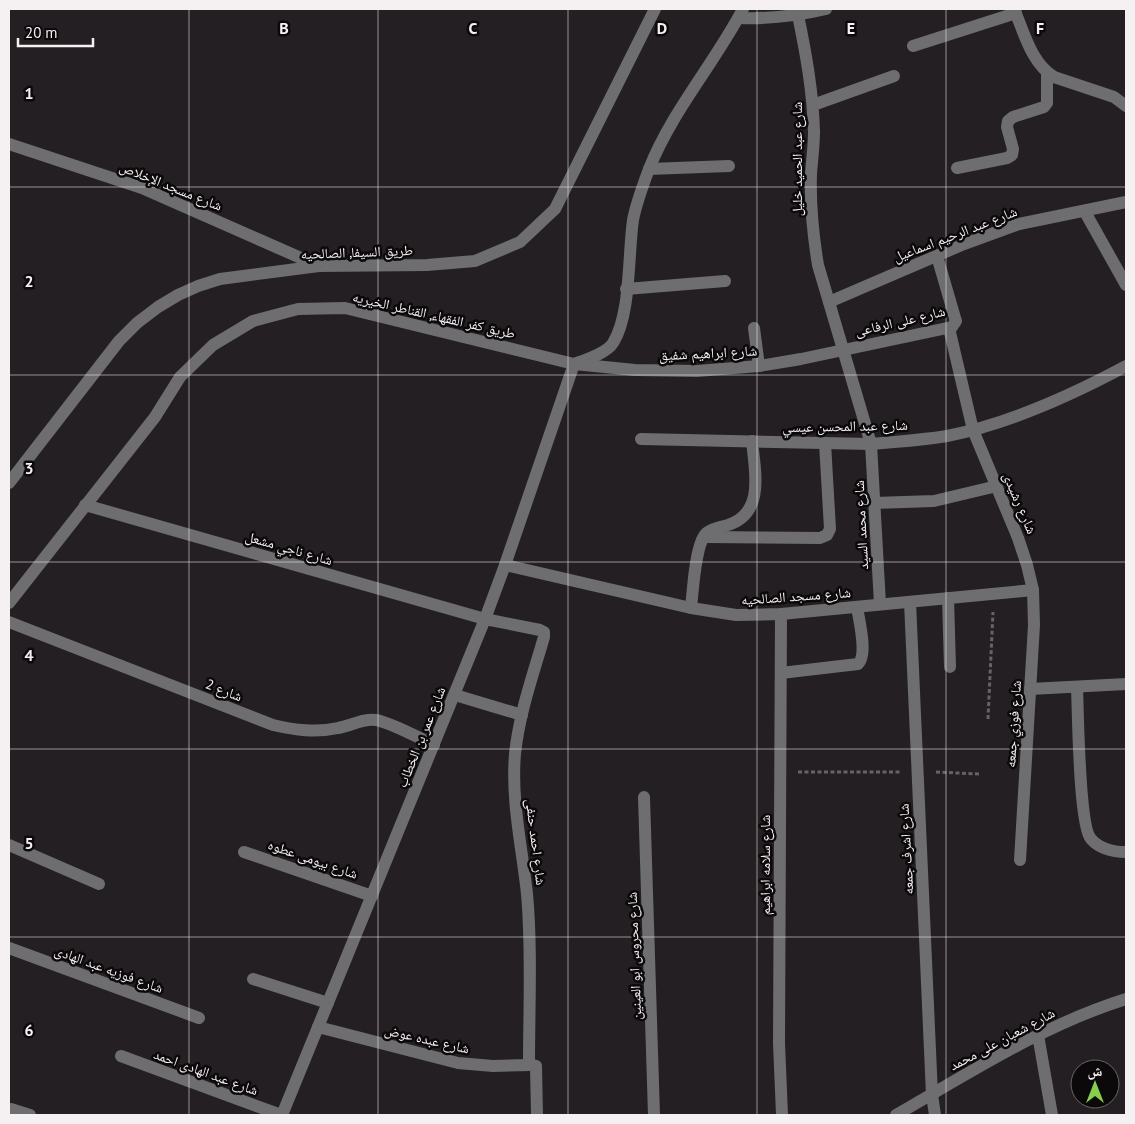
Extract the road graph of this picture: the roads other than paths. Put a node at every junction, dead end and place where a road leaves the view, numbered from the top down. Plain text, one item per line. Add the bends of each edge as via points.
1 (655, 9) edge
2 (826, 9) edge
3 (1015, 11) edge
4 (741, 13) edge
5 (798, 15) junction
6 (913, 46) dead end
7 (1047, 73) junction
8 (894, 76) dead end
9 (813, 105) junction
10 (1126, 106) edge
11 (9, 144) edge
12 (729, 166) dead end
13 (957, 168) dead end
14 (649, 169) junction
15 (1126, 202) edge
16 (1084, 212) junction
17 (937, 256) junction
18 (319, 266) junction
19 (725, 282) dead end
20 (1126, 285) edge
21 (626, 289) junction
22 (829, 302) junction
23 (754, 328) dead end
24 (949, 328) junction
25 (843, 349) junction
26 (574, 364) junction
27 (759, 366) junction
28 (1126, 366) edge
29 (973, 430) junction
30 (641, 439) dead end
31 (752, 442) junction
32 (825, 443) junction
33 (871, 444) junction
34 (9, 483) edge
35 (997, 486) junction
36 (874, 504) junction
37 (85, 505) junction
38 (704, 537) junction
39 (505, 565) junction
40 (1033, 590) junction
41 (948, 598) junction
42 (910, 602) junction
43 (9, 603) edge
44 (880, 604) junction
45 (857, 607) junction
46 (691, 608) junction
47 (781, 614) junction
48 (485, 619) junction
49 (9, 622) edge
50 (950, 667) dead end
51 (781, 673) junction
52 (1126, 684) edge
53 (1077, 687) junction
54 (1030, 689) junction
55 (455, 695) junction
56 (522, 715) junction
57 (434, 745) junction
58 (644, 797) dead end
59 (9, 845) edge
60 (244, 852) dead end
61 (1126, 852) edge
62 (1020, 860) dead end
63 (98, 884) dead end
64 (372, 896) junction
65 (9, 948) edge
66 (253, 979) dead end
67 (1125, 1002) edge
68 (328, 1003) junction
69 (199, 1018) dead end
70 (318, 1027) junction
71 (1038, 1035) junction
72 (121, 1056) dead end
73 (530, 1065) junction
74 (932, 1095) junction
75 (11, 1109) dead end
76 (30, 1115) edge
77 (281, 1115) edge
78 (537, 1115) edge
79 (654, 1115) edge
80 (782, 1115) edge
81 (896, 1115) edge
82 (935, 1115) edge
83 (1052, 1115) edge

1 - 18 street, طريق السيفا, الصالحيه via 555,209 520,242 475,261
2 - 5 street
3 - 6 street
3 - 7 street via 1036,60
4 - 5 street via 758,18
4 - 14 street via 671,122
5 - 9 street, شارع عبد الحميد خليل
7 - 10 street via 1114,97
7 - 13 street via 1048,103 1008,122 1012,155
8 - 9 street
9 - 22 street, شارع عبد الحميد خليل via 812,216 818,265
11 - 18 street, شارع مسجد الإخلاص via 142,188
12 - 14 street
14 - 21 street via 633,219
15 - 16 street, شارع عبد الرحيم اسماعيل
16 - 17 street, شارع عبد الرحيم اسماعيل via 1020,224
16 - 20 street
17 - 22 street, شارع عبد الرحيم اسماعيل
17 - 24 street, شارع على الرفاعى via 955,318
18 - 34 street, طريق السيفا, الصالحيه via 220,279 185,292 158,307 118,341
19 - 21 street
21 - 26 street via 623,322 612,345
22 - 25 street, شارع عبد الحميد خليل
23 - 27 street
24 - 25 street, شارع على الرفاعى
24 - 29 street, شارع رشيدى
25 - 27 street, شارع ابراهيم شفيق
25 - 33 street, شارع محمد السيد
26 - 27 street, شارع ابراهيم شفيق via 697,371
26 - 37 street, طريق كفر الفقهاء, القناطر الخيريه via 345,308 298,309 253,321 213,345 180,377 155,417
26 - 39 street, شارع عمر بن الخطاب
28 - 29 street, شارع عبد المحسن عيسي via 1049,403
29 - 33 street, شارع عبد المحسن عيسي
29 - 35 street, شارع رشيدى
30 - 31 street, شارع عبد المحسن عيسي
31 - 32 street, شارع عبد المحسن عيسي
31 - 38 street via 756,478 754,497 747,514
32 - 33 street, شارع عبد المحسن عيسي
32 - 38 street via 830,529 827,535 820,538
33 - 36 street, شارع محمد السيد
35 - 36 street via 934,500
35 - 40 street, شارع رشيدى via 1028,565
36 - 44 street, شارع محمد السيد
37 - 43 street, طريق كفر الفقهاء, القناطر الخيريه
37 - 48 street, شارع ناجي مشعل
38 - 46 street via 700,544
39 - 46 street, شارع مسجد الصالحيه
39 - 48 street, شارع عمر بن الخطاب
40 - 41 street, شارع مسجد الصالحيه
40 - 54 street, شارع فوزي جمعه
41 - 42 street, شارع مسجد الصالحيه
41 - 50 street
42 - 44 street, شارع مسجد الصالحيه
42 - 74 street, شارع اشرف جمعه
44 - 45 street, شارع مسجد الصالحيه
45 - 47 street, شارع مسجد الصالحيه
45 - 51 street via 862,649 862,659 858,664
46 - 47 street, شارع مسجد الصالحيه via 736,615
47 - 51 street, شارع سلامه ابراهيم
48 - 55 street, شارع عمر بن الخطاب
48 - 56 street, شارع احمد حنفى via 544,632
49 - 57 street, شارع 2 via 273,725 316,731 376,720
51 - 80 street, شارع سلامه ابراهيم via 779,1043
52 - 53 street
53 - 54 street
53 - 61 street via 1082,802 1090,839 1102,847
54 - 62 street, شارع فوزي جمعه
55 - 56 street
55 - 57 street, شارع عمر بن الخطاب
56 - 73 street, شارع احمد حنفى via 515,754 514,787 527,896
57 - 64 street, شارع عمر بن الخطاب
58 - 79 street, شارع محروس ابو العينين
59 - 63 street
60 - 64 street, شارع بيومى عطوه
64 - 68 street, شارع عمر بن الخطاب
65 - 69 street, شارع فوزيه عبد الهادى
66 - 68 street
67 - 71 street, شارع شعبان على محمد via 1080,1016
68 - 70 street, شارع عمر بن الخطاب
70 - 73 street, شارع عبده عوض via 458,1063
70 - 77 street, شارع عمر بن الخطاب
71 - 74 street, شارع شعبان على محمد
71 - 83 street
72 - 77 street, شارع عبد الهادى احمد
73 - 78 street, شارع احمد حنفى via 536,1066
74 - 81 street, شارع شعبان على محمد
74 - 82 street, شارع اشرف جمعه
75 - 76 street

